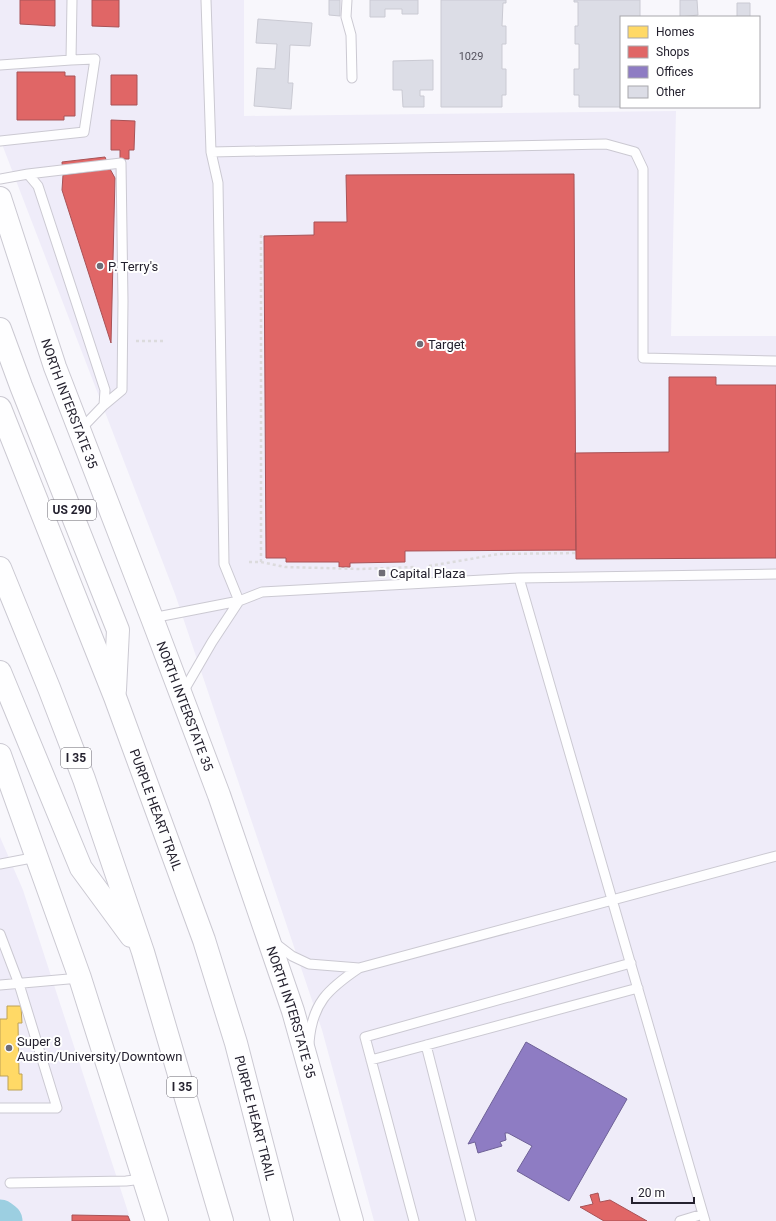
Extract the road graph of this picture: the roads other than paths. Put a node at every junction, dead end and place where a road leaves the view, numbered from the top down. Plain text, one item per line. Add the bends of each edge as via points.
1 (72, 0) edge
2 (206, 0) edge
3 (346, 0) edge
4 (71, 60) junction
5 (0, 65) edge
6 (352, 78) dead end
7 (0, 141) edge
8 (211, 152) junction
9 (28, 174) junction
10 (0, 179) edge
11 (0, 198) edge
12 (0, 329) edge
13 (776, 361) edge
14 (104, 405) junction
15 (0, 408) edge
16 (79, 431) junction
17 (0, 568) edge
18 (776, 574) edge
19 (519, 578) junction
20 (238, 601) junction
21 (152, 618) junction
22 (0, 672) edge
23 (181, 695) junction
24 (115, 697) junction
25 (0, 755) edge
26 (776, 856) edge
27 (37, 858) junction
28 (0, 864) edge
29 (613, 900) junction
30 (0, 934) edge
31 (268, 939) junction
32 (143, 952) junction
33 (631, 964) junction
34 (359, 968) junction
35 (80, 978) junction
36 (19, 984) junction
37 (0, 985) edge
38 (638, 988) junction
39 (426, 1045) junction
40 (307, 1060) junction
41 (371, 1060) junction
42 (0, 1108) edge
43 (145, 1179) junction
44 (10, 1184) dead end
45 (704, 1217) edge
46 (157, 1221) edge
47 (222, 1221) edge
48 (282, 1221) edge
49 (352, 1221) edge
50 (414, 1221) edge
51 (471, 1221) edge
52 (680, 1221) edge

1 - 4 lane
2 - 8 lane
3 - 6 lane via 346,17 351,35
4 - 5 lane
4 - 7 lane via 95,59 84,132
8 - 13 lane via 606,144 635,152 643,169 643,358
8 - 20 lane via 218,183 224,564
9 - 10 lane
9 - 14 lane via 41,193 105,390
9 - 14 lane via 121,163 122,390
11 - 16 main road, NORTH INTERSTATE 35 via 55,367
12 - 24 main road, US 290 via 118,630
14 - 16 lane
15 - 24 main road, PURPLE HEART TRAIL
16 - 21 main road, NORTH INTERSTATE 35
17 - 32 main road, I 35 via 84,779
18 - 19 lane
19 - 20 lane via 262,592
19 - 29 lane
20 - 21 lane
20 - 23 lane
21 - 23 main road, NORTH INTERSTATE 35
22 - 32 main road via 80,868
23 - 31 main road, NORTH INTERSTATE 35 via 219,795
24 - 48 main road, PURPLE HEART TRAIL via 204,940 236,1043
25 - 27 main road
26 - 29 lane
27 - 28 lane
27 - 35 main road
29 - 33 lane
29 - 34 lane
30 - 36 lane
31 - 34 lane via 308,964
31 - 40 main road, NORTH INTERSTATE 35
32 - 47 main road, I 35
33 - 38 lane
33 - 41 lane via 365,1037
34 - 40 lane via 338,982 320,1002 310,1025
35 - 36 lane
35 - 43 main road
36 - 37 lane
36 - 42 lane via 57,1108
38 - 39 lane
38 - 45 lane
39 - 41 lane
39 - 51 lane
40 - 49 main road, NORTH INTERSTATE 35
41 - 50 lane
43 - 44 lane
43 - 46 main road
45 - 52 lane

